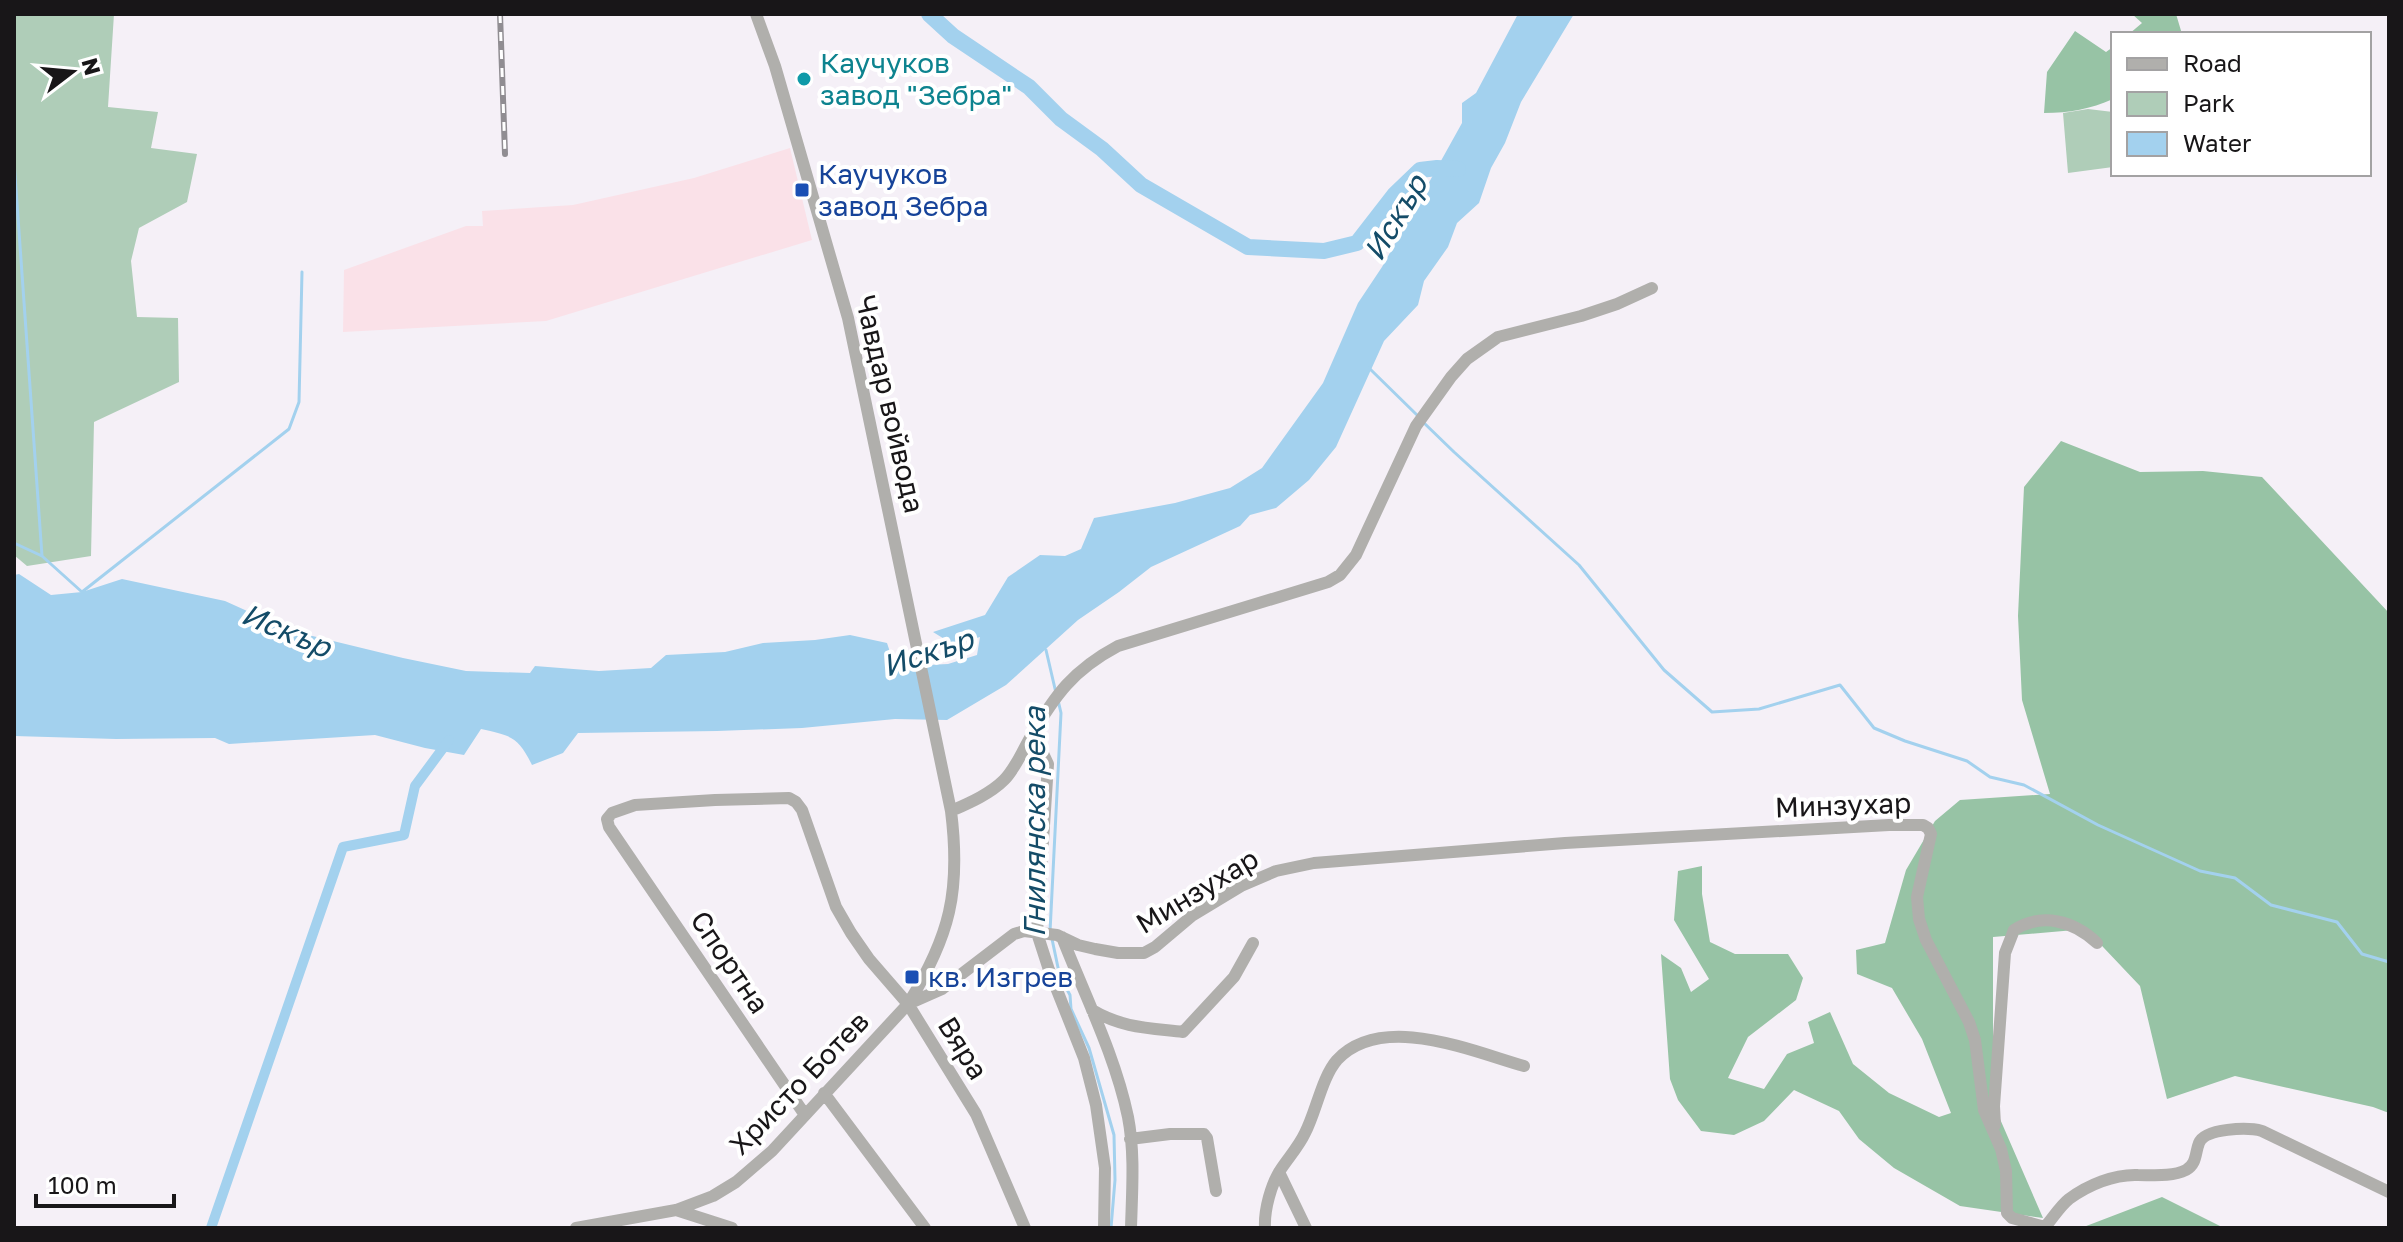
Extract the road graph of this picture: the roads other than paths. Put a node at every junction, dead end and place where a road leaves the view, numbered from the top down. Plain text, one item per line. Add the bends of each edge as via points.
1 (756, 14) edge
2 (1652, 288) dead end
3 (1033, 732) junction
4 (951, 811) junction
5 (615, 836) joint
6 (1040, 933) junction
7 (1060, 936) junction
8 (1253, 943) dead end
9 (2097, 943) dead end
10 (908, 1004) junction
11 (1092, 1010) junction
12 (1524, 1066) dead end
13 (824, 1093) junction
14 (805, 1115) junction
15 (1995, 1135) junction
16 (1130, 1139) junction
17 (1279, 1172) junction
18 (1216, 1191) dead end
19 (2389, 1192) edge
20 (676, 1210) junction
21 (576, 1228) edge
22 (732, 1228) edge
23 (925, 1228) edge
24 (1025, 1228) edge
25 (1104, 1228) edge
26 (1131, 1228) edge
27 (1265, 1228) edge
28 (1306, 1228) edge
29 (2046, 1228) edge

1 - 4 street, Чавдар войвода via 848,318
2 - 3 street via 1483,345 1416,426 1356,555 1340,575 1118,646 1095,658 1058,691
3 - 4 street via 1005,779
3 - 6 street via 1048,764
4 - 10 street, Чавдар войвода via 952,904 937,952
5 - 10 street, Вяра via 607,819 635,805 789,798 796,802 836,907 869,959
5 - 14 street, Спортна
6 - 7 street, Минзухар
6 - 10 street, Христо Ботев via 1014,934 942,989
6 - 25 street via 1096,1105 1105,1168
7 - 11 street
7 - 15 street, Минзухар via 1095,949 1144,953 1241,886 1314,863 1565,843 1923,825 1931,834 1917,897 1919,919 1969,1022 1984,1110
8 - 11 street via 1234,977 1183,1032 1124,1025
9 - 15 street via 2061,922 2014,930 2005,953
10 - 13 street, Христо Ботев
10 - 24 street, Вяра via 976,1114
11 - 16 street via 1124,1099
12 - 17 street via 1405,1035 1354,1046 1336,1061 1304,1136
13 - 14 street, Христо Ботев
13 - 23 street
14 - 20 street, Христо Ботев via 736,1182
15 - 29 street, Минзухар via 2006,1171 2007,1213
16 - 18 street via 1204,1134
16 - 26 street
17 - 27 street
17 - 28 street
19 - 29 street, Минзухар via 2262,1131 2240,1128 2206,1136 2186,1170 2107,1179 2085,1190 2067,1201
20 - 21 street, Христо Ботев
20 - 22 street

